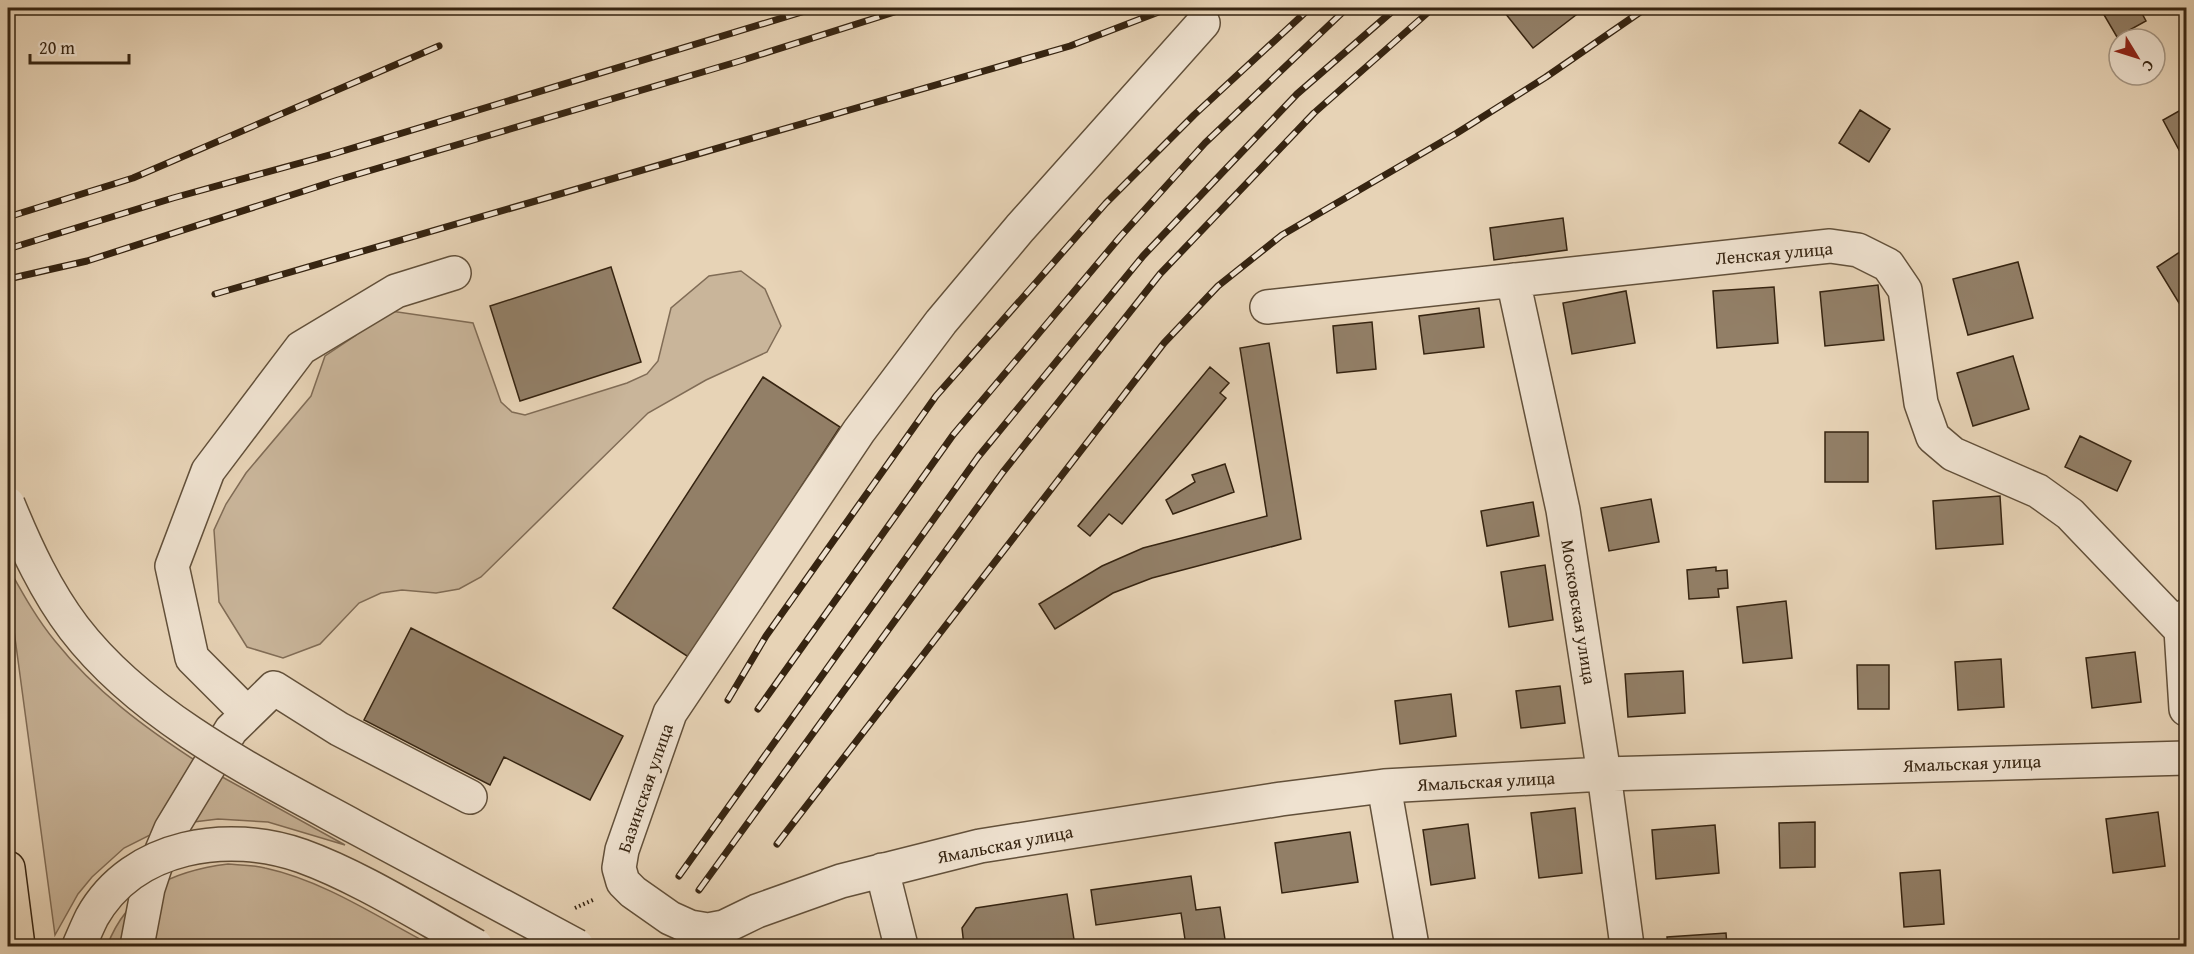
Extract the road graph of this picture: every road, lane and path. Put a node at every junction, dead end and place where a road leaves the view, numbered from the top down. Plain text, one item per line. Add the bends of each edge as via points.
1 (1203, 23) dead end
2 (454, 273) dead end
3 (1513, 280) junction
4 (1267, 307) dead end
5 (8, 504) edge
6 (2184, 623) edge
7 (2187, 709) edge
8 (247, 713) junction
9 (2187, 758) edge
10 (1604, 774) junction
11 (1384, 786) junction
12 (470, 797) dead end
13 (8, 868) edge
14 (882, 870) junction
15 (797, 896) joint
16 (18, 946) edge
17 (79, 946) edge
18 (137, 946) edge
19 (476, 946) edge
20 (577, 946) edge
21 (900, 946) edge
22 (1412, 946) edge
23 (1627, 946) edge

1 - 15 street, Базинская улица via 941,322 859,431 670,713 622,850 619,868 623,882 670,918 708,930
2 - 8 street via 396,291 301,348 208,471 172,566 192,658
3 - 4 street, Ленская улица
3 - 6 street, Ленская улица via 1830,246 1858,250 1888,265 1905,290 1921,403 1933,437 1953,454 2038,491 2070,514
3 - 10 street, Московская улица via 1563,510
5 - 20 street, bridge via 37,568 75,629 150,702 265,778
6 - 7 street
8 - 12 street via 274,688 339,729
8 - 18 street via 231,730 171,830 155,867
9 - 10 street, Ямальская улица
10 - 11 street, Ямальская улица
10 - 23 street, Московская улица
11 - 14 street, Ямальская улица via 980,846
11 - 22 street
13 - 16 main road
14 - 15 street, Ямальская улица
14 - 21 street
17 - 19 street, bridge via 93,916 133,872 173,852 237,843 278,849 326,866

